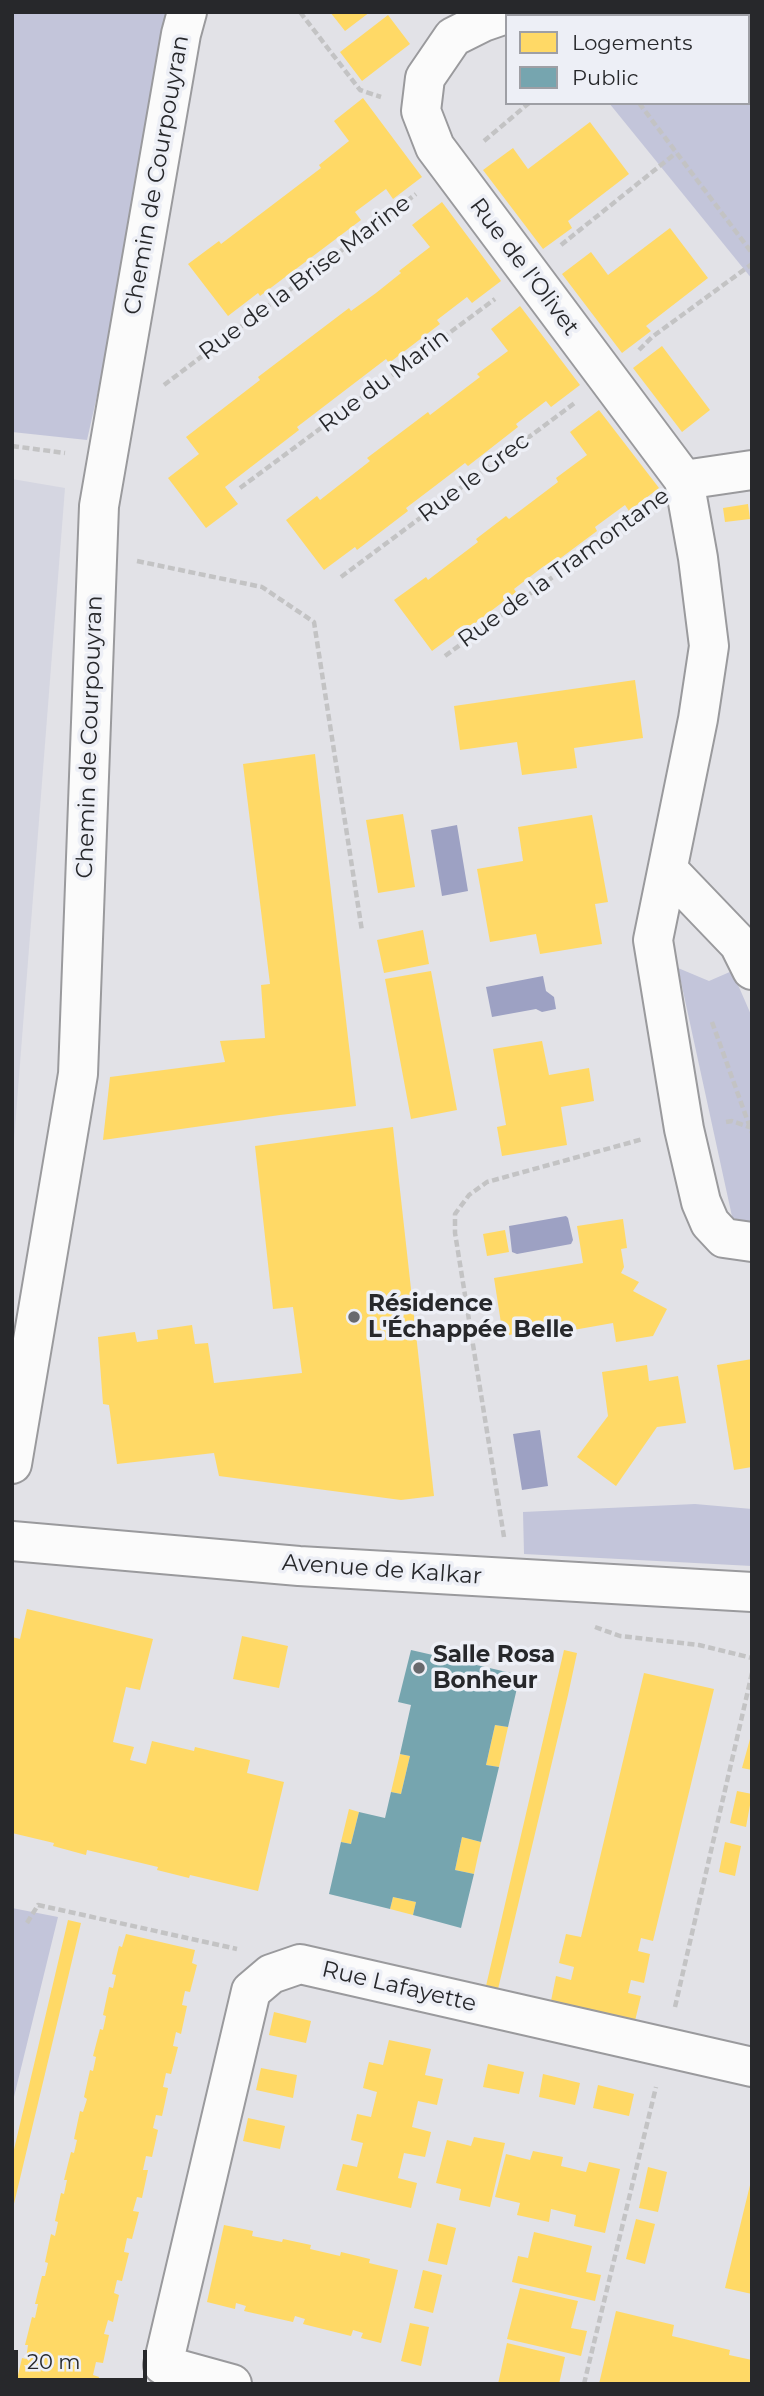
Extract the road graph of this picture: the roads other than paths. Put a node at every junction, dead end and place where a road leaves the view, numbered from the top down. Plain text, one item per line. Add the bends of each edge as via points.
1 (187, 12) edge
2 (505, 14) edge
3 (752, 470) edge
4 (684, 480) junction
5 (668, 870) junction
6 (752, 971) edge
7 (752, 1242) edge
8 (12, 1464) edge
9 (12, 1541) edge
10 (752, 1592) edge
11 (752, 2067) edge
12 (232, 2384) edge

1 - 8 street, Chemin de Courpouyran via 99,506 78,1074
2 - 4 street, Rue de l'Olivet via 453,37 425,78 421,111 435,148
3 - 4 street
4 - 5 street via 709,646
5 - 6 street via 739,944
5 - 7 street via 653,940 684,1129 709,1223 724,1238
9 - 10 street, Avenue de Kalkar via 299,1566
11 - 12 street, Rue Lafayette via 300,1964 271,1974 251,1992 163,2365

